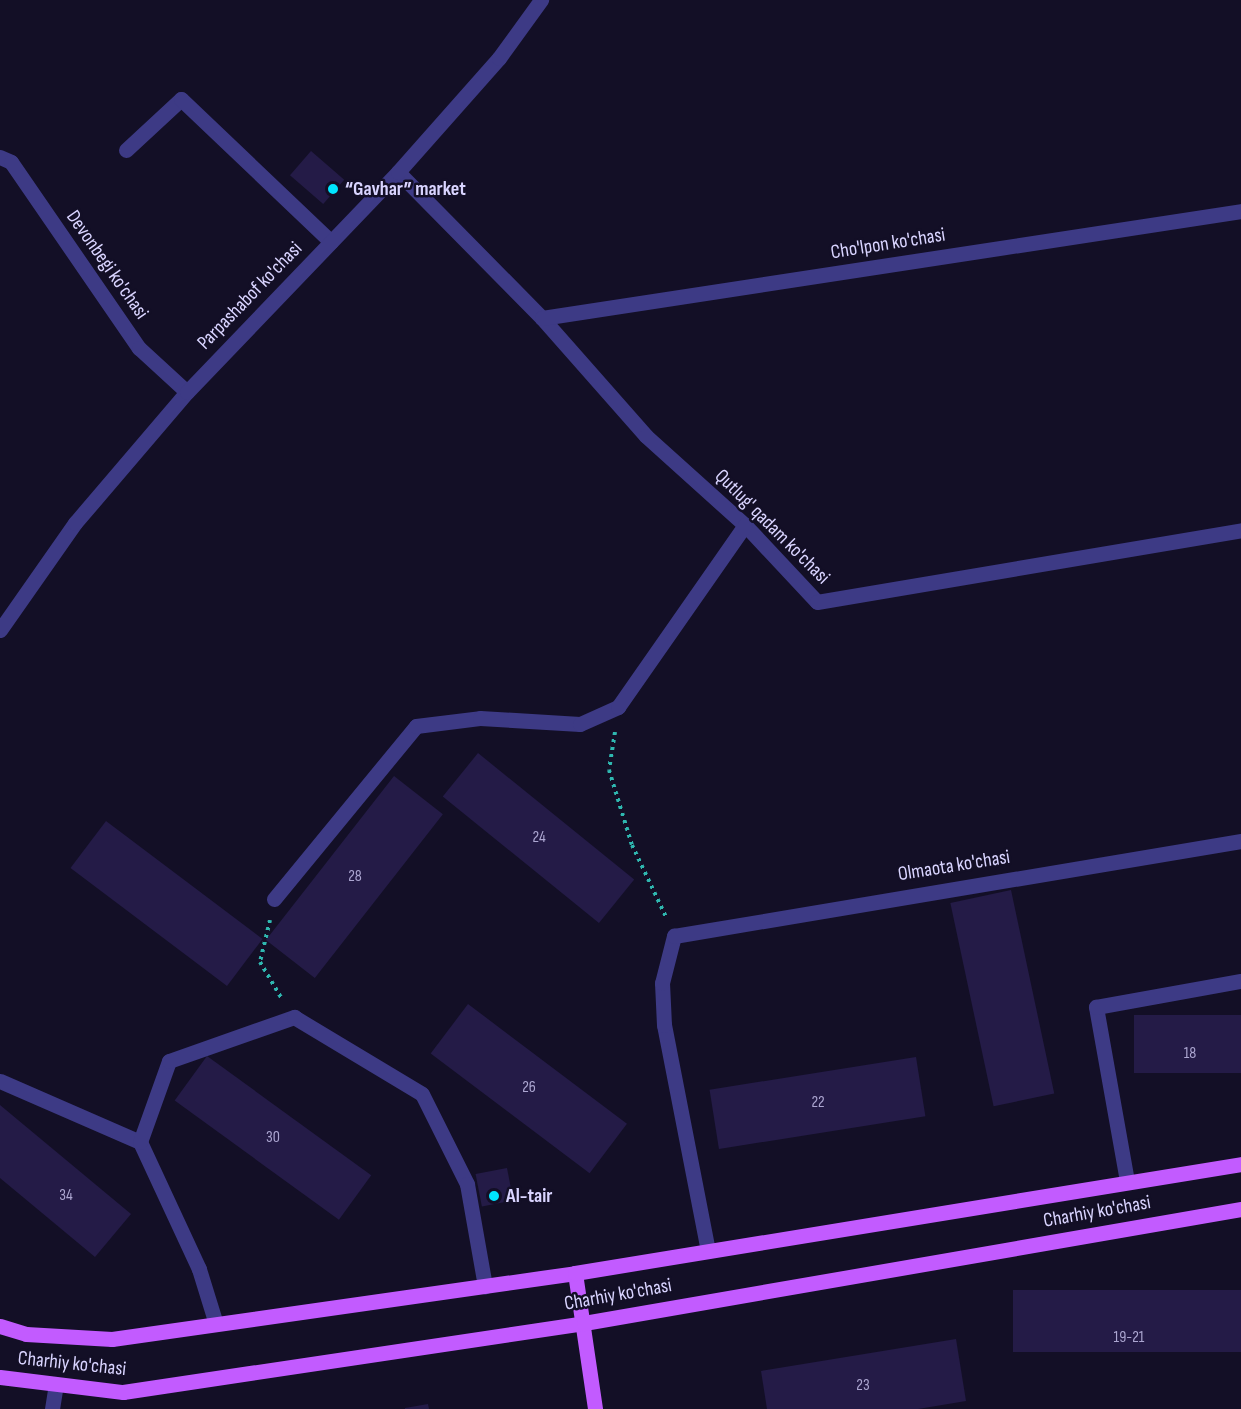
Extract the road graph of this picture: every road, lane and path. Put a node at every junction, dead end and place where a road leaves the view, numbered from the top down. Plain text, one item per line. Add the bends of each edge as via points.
1 (541, 0) edge
2 (126, 150) dead end
3 (0, 157) edge
4 (398, 172) junction
5 (1241, 211) edge
6 (331, 242) junction
7 (542, 318) junction
8 (187, 392) junction
9 (745, 525) junction
10 (1241, 530) edge
11 (0, 630) edge
12 (618, 708) junction
13 (1241, 841) edge
14 (274, 899) joint
15 (674, 936) junction
16 (1241, 981) edge
17 (294, 1017) junction
18 (0, 1081) edge
19 (140, 1142) junction
20 (1241, 1164) edge
21 (1127, 1181) junction
22 (1241, 1209) edge
23 (708, 1251) junction
24 (575, 1273) junction
25 (484, 1286) junction
26 (584, 1323) junction
27 (216, 1324) junction
28 (0, 1326) edge
29 (0, 1377) edge
30 (57, 1385) junction
31 (52, 1409) edge
32 (596, 1409) edge

1 - 4 street, Parpashabof ko'chasi via 499,58
2 - 6 street via 180,99
3 - 8 street, Devonbegi ko'chasi via 11,162 139,348
4 - 6 street, Parpashabof ko'chasi
4 - 7 street, Qutlug' qadam ko'chasi
5 - 7 street, Cho'lpon ko'chasi
6 - 8 street, Parpashabof ko'chasi
7 - 9 street, Qutlug' qadam ko'chasi via 646,436
8 - 11 street, Parpashabof ko'chasi via 75,523
9 - 10 street, Qutlug' qadam ko'chasi via 817,602
9 - 12 street
12 - 14 street via 580,724 480,718 416,726
12 - 15 path via 609,770 632,845
13 - 15 street, Olmaota ko'chasi
14 - 17 path via 260,962
15 - 23 street via 662,983 664,1025
16 - 21 street via 1096,1007
17 - 19 street via 170,1061
17 - 25 street via 422,1094 467,1184
18 - 19 street
19 - 27 street via 199,1269
20 - 21 main road, Charhiy ko'chasi
21 - 23 main road, Charhiy ko'chasi
22 - 26 main road, Charhiy ko'chasi
23 - 24 main road, Charhiy ko'chasi
24 - 25 main road, Charhiy ko'chasi
24 - 26 main road
25 - 27 main road, Charhiy ko'chasi
26 - 30 main road, Charhiy ko'chasi via 123,1392
26 - 32 main road
27 - 28 main road, Charhiy ko'chasi via 112,1339 26,1334
29 - 30 main road, Charhiy ko'chasi
30 - 31 street

